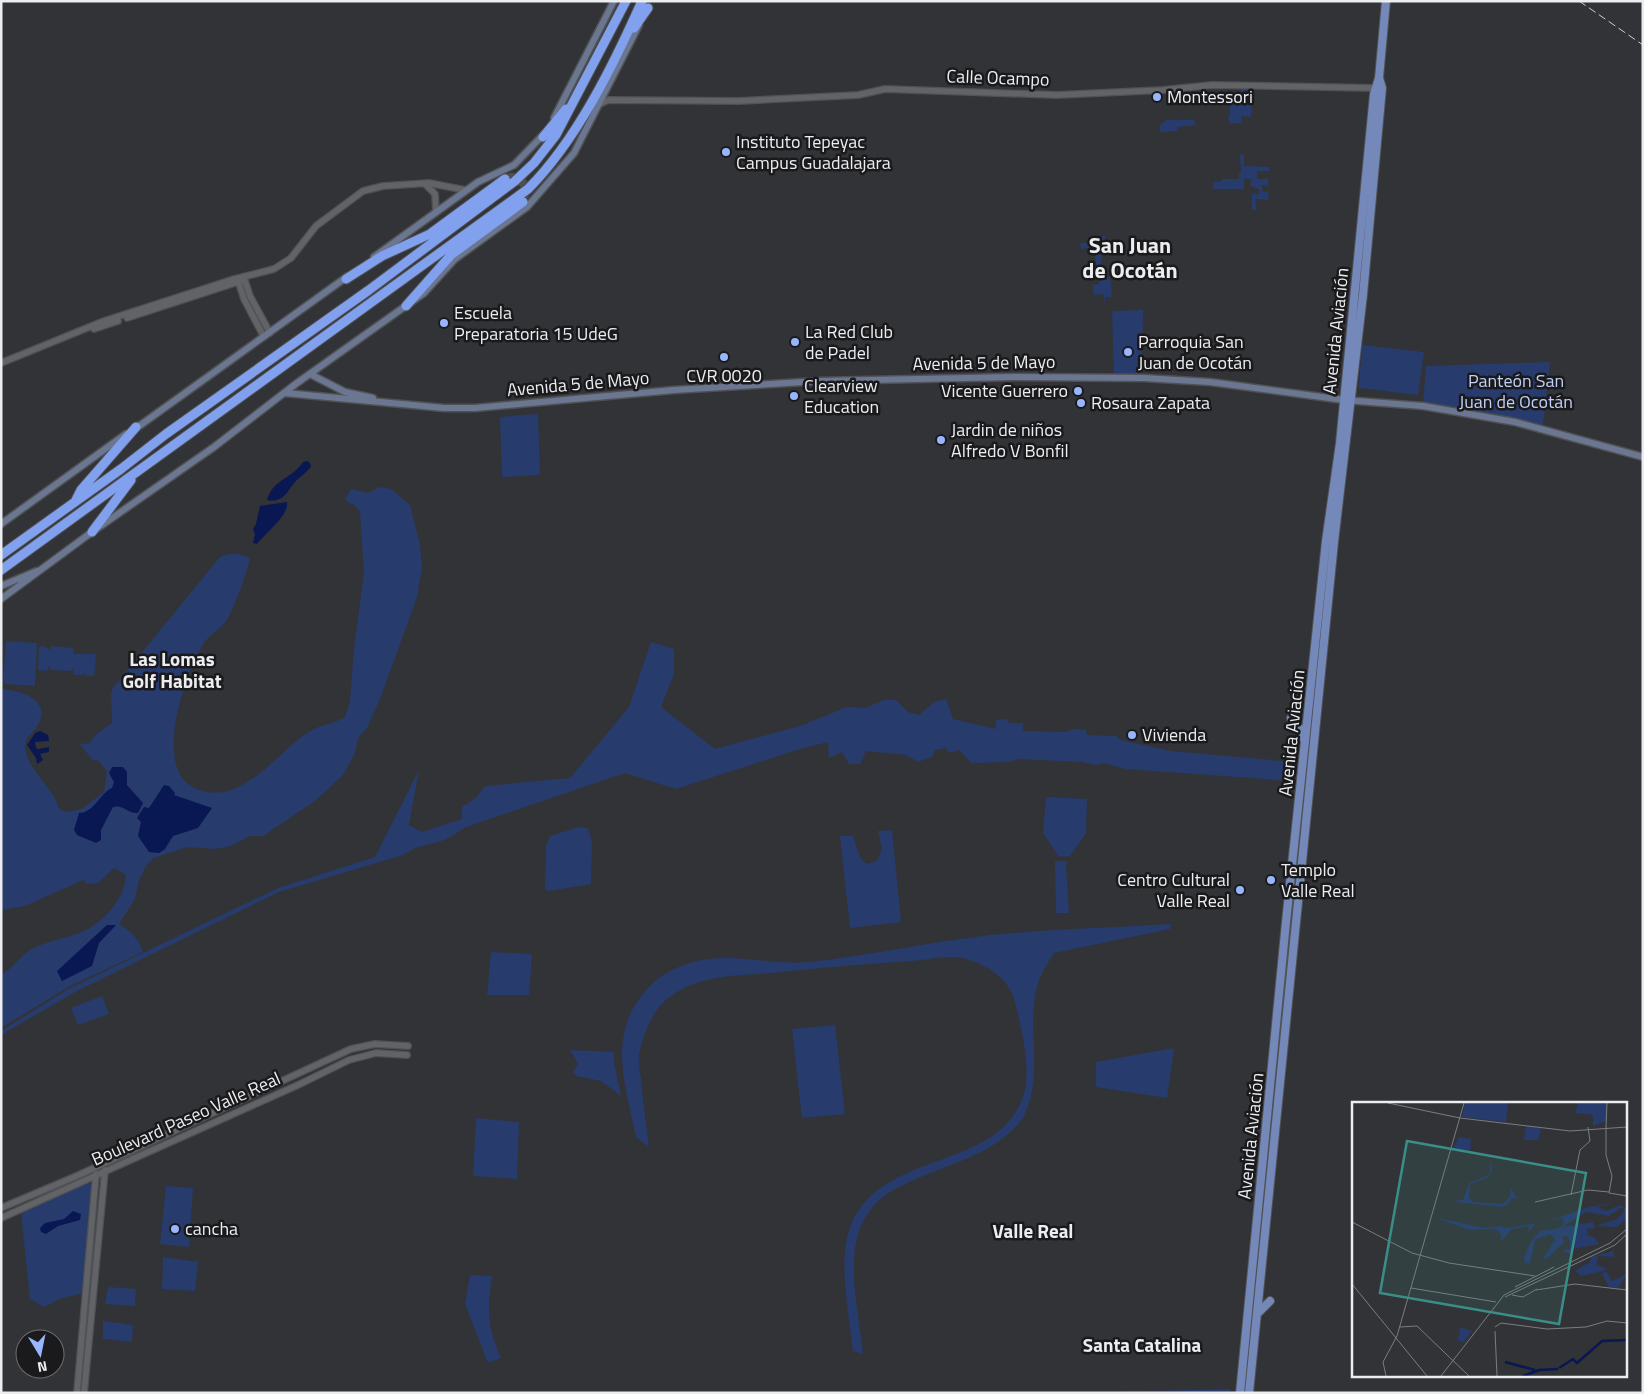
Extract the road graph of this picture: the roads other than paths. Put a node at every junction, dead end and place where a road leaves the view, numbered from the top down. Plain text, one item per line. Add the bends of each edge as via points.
1 (614, 1) edge
2 (626, 1) edge
3 (1386, 1) edge
4 (647, 4) edge
5 (1379, 78) junction
6 (583, 84) junction
7 (1375, 88) junction
8 (606, 90) junction
9 (619, 101) junction
10 (600, 104) junction
11 (543, 137) junction
12 (504, 179) dead end
13 (425, 184) junction
14 (465, 190) junction
15 (523, 202) dead end
16 (436, 212) junction
17 (241, 279) junction
18 (346, 279) junction
19 (406, 306) junction
20 (267, 334) junction
21 (1, 363) edge
22 (310, 374) junction
23 (285, 394) junction
24 (1348, 400) junction
25 (496, 406) junction
26 (136, 427) junction
27 (1643, 457) edge
28 (137, 473) junction
29 (76, 502) junction
30 (1, 524) edge
31 (92, 532) junction
32 (1330, 541) junction
33 (1, 555) edge
34 (43, 569) junction
35 (1, 570) edge
36 (1, 586) edge
37 (1, 599) edge
38 (1291, 718) dead end
39 (1306, 747) junction
40 (385, 1044) junction
41 (385, 1053) junction
42 (292, 1076) junction
43 (298, 1085) junction
44 (106, 1163) junction
45 (96, 1167) junction
46 (105, 1172) junction
47 (96, 1176) junction
48 (1, 1208) edge
49 (1, 1218) edge
50 (92, 1252) junction
51 (1270, 1301) dead end
52 (1257, 1314) junction
53 (82, 1324) junction
54 (90, 1326) junction
55 (81, 1338) junction
56 (88, 1339) junction
57 (79, 1368) junction
58 (86, 1369) junction
59 (1242, 1370) junction
60 (1252, 1371) junction
61 (82, 1381) junction
62 (77, 1393) edge
63 (84, 1393) edge
64 (1240, 1393) edge
65 (1250, 1393) edge

1 - 11 main road
2 - 6 highway
3 - 5 main road, Avenida Aviación
4 - 8 main road
4 - 28 highway via 567,142 528,189
5 - 7 main road, Avenida Aviación
5 - 24 main road, Avenida Aviación via 1382,88 1373,187
6 - 11 highway
6 - 29 highway via 566,120 546,149 509,186
7 - 9 street, Calle Ocampo via 1222,84 1057,95 885,89 858,94 740,101
7 - 24 main road, Avenida Aviación
8 - 9 street via 610,98
8 - 10 main road
9 - 10 street, Calle Ocampo via 608,100
10 - 19 main road via 574,152 527,207 455,259 424,293
11 - 14 main road via 514,165
12 - 18 highway via 430,234 382,256
13 - 14 street
13 - 16 street via 435,194
13 - 17 street via 382,186 363,191 316,226 291,258 274,269
14 - 16 main road
15 - 19 highway via 451,255
16 - 18 main road
17 - 20 street via 247,298
17 - 21 street via 105,323
18 - 20 main road
19 - 22 main road
20 - 26 main road
22 - 23 main road
22 - 25 main road, Avenida 5 de Mayo via 345,392 372,398
23 - 25 main road, Avenida 5 de Mayo via 444,408
23 - 31 main road
24 - 25 main road, Avenida 5 de Mayo via 1210,382 1014,376 820,381
24 - 27 main road, Avenida 5 de Mayo via 1422,406 1515,422
24 - 32 main road, Avenida Aviación
26 - 29 highway via 81,490
26 - 30 main road
28 - 31 highway
28 - 35 highway
29 - 33 highway
31 - 34 main road
32 - 39 main road, Avenida Aviación
32 - 52 main road, Avenida Aviación
34 - 36 main road
34 - 37 main road
38 - 39 main road via 1301,730
39 - 59 main road, Avenida Aviación
40 - 41 street
40 - 41 street, Boulevard Paseo Valle Real via 405,1046 405,1055
40 - 42 street, Boulevard Paseo Valle Real via 350,1049
41 - 43 street, Boulevard Paseo Valle Real via 355,1058
42 - 43 street via 298,1080
42 - 44 street, Boulevard Paseo Valle Real
43 - 46 street, Boulevard Paseo Valle Real
44 - 45 street, Boulevard Paseo Valle Real
44 - 46 street
45 - 47 street
45 - 48 street, Boulevard Paseo Valle Real
46 - 47 street, Boulevard Paseo Valle Real
46 - 50 street
47 - 49 street, Boulevard Paseo Valle Real
47 - 50 street
50 - 53 street
50 - 54 street
51 - 52 main road
52 - 60 main road, Avenida Aviación
53 - 54 street
53 - 55 street
54 - 56 street
55 - 56 street
55 - 57 street
56 - 58 street
57 - 58 street
57 - 61 street
58 - 61 street
59 - 60 main road
59 - 64 main road, Avenida Aviación
60 - 65 main road, Avenida Aviación
61 - 62 street
61 - 63 street

